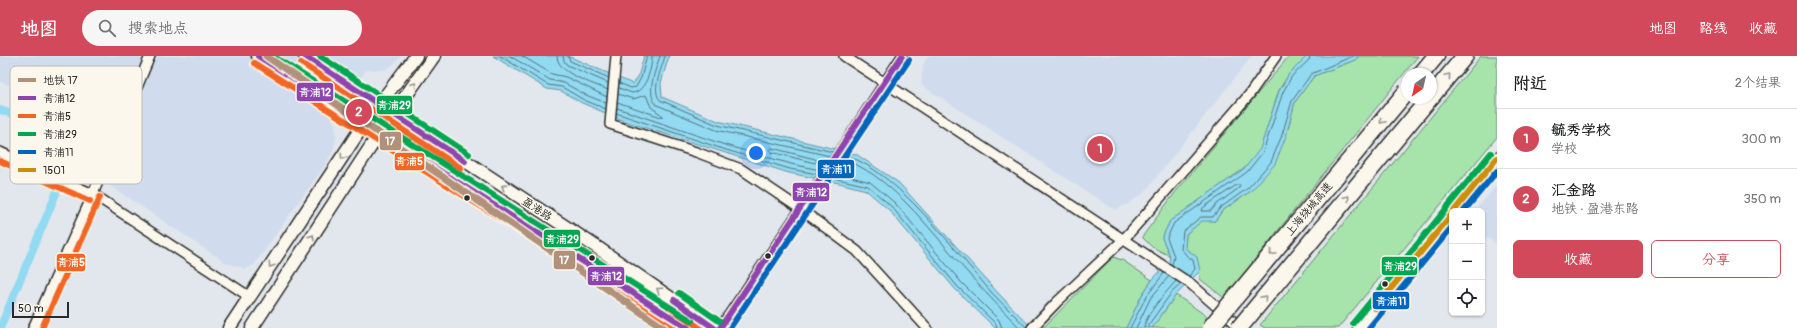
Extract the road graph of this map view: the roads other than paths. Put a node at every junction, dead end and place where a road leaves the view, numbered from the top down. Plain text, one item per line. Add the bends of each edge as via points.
1 (150, 56) edge
2 (258, 56) edge
3 (305, 56) edge
4 (416, 56) edge
5 (434, 56) edge
6 (616, 56) edge
7 (844, 56) edge
8 (902, 56) edge
9 (1276, 56) edge
10 (1436, 56) edge
11 (1465, 56) edge
12 (1426, 68) edge
13 (142, 75) edge
14 (884, 83) junction
15 (1437, 89) edge
16 (1401, 98) edge
17 (1424, 104) edge
18 (379, 105) junction
19 (393, 114) junction
20 (364, 124) junction
21 (379, 134) junction
22 (0, 152) edge
23 (10, 157) edge
24 (1497, 158) edge
25 (70, 184) edge
26 (97, 184) edge
27 (93, 194) junction
28 (1456, 208) edge
29 (800, 209) junction
30 (1449, 218) edge
31 (1124, 239) junction
32 (250, 297) junction
33 (1034, 326) edge
34 (33, 328) edge
35 (229, 328) edge
36 (252, 328) edge
37 (688, 328) edge
38 (714, 328) edge
39 (720, 328) edge
40 (927, 328) edge
41 (1210, 328) edge
42 (1240, 328) edge
43 (1359, 328) edge

1 - 13 street
2 - 20 main road
3 - 18 main road, 盈港路
4 - 18 main road
19 -> 5 main road
6 - 29 street via 610,124 741,169
7 - 14 street
8 - 14 street
9 - 31 street via 1240,106
10 - 12 highway
15 -> 11 highway, 上海绕城高速
14 - 29 street
14 - 31 street
16 -> 41 highway, 上海绕城高速, bridge
42 -> 17 highway, 上海绕城高速, bridge
18 - 19 main road, 盈港路
18 - 20 main road
19 - 21 main road
38 -> 19 main road, 盈港路 via 598,248
20 - 21 main road
20 -> 32 main road
36 -> 21 main road
21 - 37 main road
22 - 23 street
24 - 28 main road
25 - 27 street
26 - 27 street
27 - 32 street
27 - 34 street
29 - 39 street
29 - 40 street via 857,251
30 - 43 main road
31 - 33 street
31 - 42 street via 1191,284
32 - 35 main road

